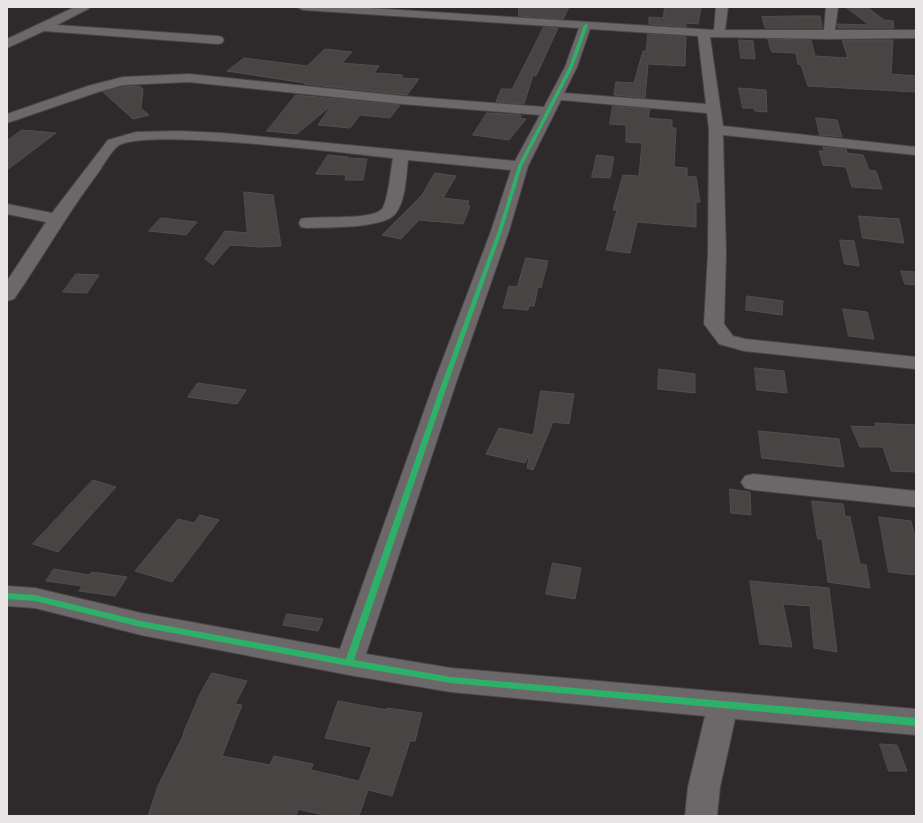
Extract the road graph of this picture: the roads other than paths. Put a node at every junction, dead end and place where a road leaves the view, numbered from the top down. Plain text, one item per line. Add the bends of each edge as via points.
1 (84, 7) edge
2 (303, 7) edge
3 (722, 7) edge
4 (832, 7) edge
5 (344, 8) edge
6 (586, 25) junction
7 (43, 27) junction
8 (712, 33) junction
9 (916, 34) edge
10 (829, 35) junction
11 (7, 37) edge
12 (20, 38) junction
13 (218, 40) dead end
14 (7, 44) edge
15 (552, 104) junction
16 (713, 109) junction
17 (7, 119) edge
18 (716, 130) junction
19 (916, 151) edge
20 (401, 154) junction
21 (520, 166) junction
22 (7, 209) edge
23 (57, 219) junction
24 (307, 223) dead end
25 (7, 295) edge
26 (916, 363) edge
27 (753, 482) dead end
28 (916, 499) edge
29 (7, 596) edge
30 (349, 663) junction
31 (723, 705) junction
32 (916, 722) edge
33 (701, 816) edge

1 - 7 street
2 - 5 street
3 - 8 street
4 - 10 street
5 - 6 street
6 - 8 street
6 - 15 street via 571,67
7 - 12 street
7 - 13 street
8 - 10 street
8 - 16 street
9 - 10 street
11 - 12 street
12 - 14 street
15 - 16 street
15 - 17 street via 402,100 197,79 155,79 123,81 93,89
15 - 21 street
16 - 18 street
18 - 19 street
18 - 26 street via 717,254 714,324 726,340 744,345
20 - 21 street
20 - 23 street via 222,137 136,136 113,144
20 - 24 street via 391,208 386,215 370,220
21 - 30 street via 500,231
22 - 23 street
23 - 25 street
27 - 28 street
29 - 30 street via 35,598 141,624
30 - 31 street via 451,680
31 - 32 street
31 - 33 street via 704,786

